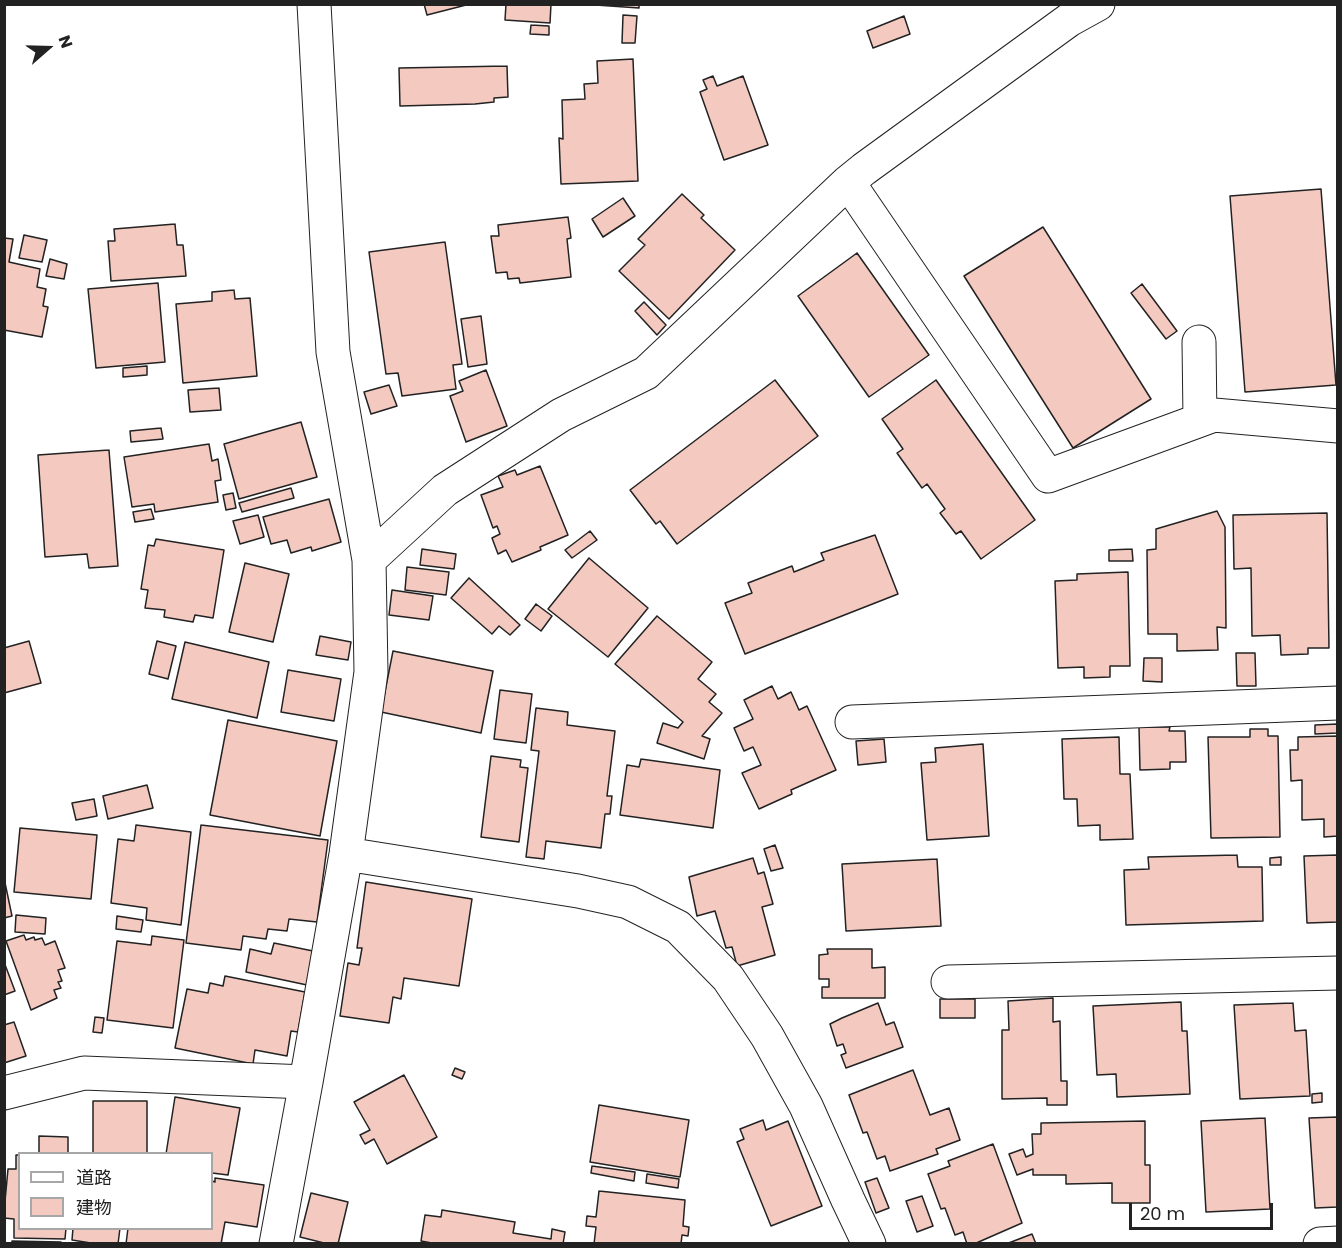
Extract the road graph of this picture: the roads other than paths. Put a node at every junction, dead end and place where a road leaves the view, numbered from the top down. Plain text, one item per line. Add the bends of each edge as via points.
1 (314, 4) edge
2 (1098, 4) edge
3 (848, 182) junction
4 (1199, 342) dead end
5 (1200, 420) junction
6 (1338, 426) edge
7 (369, 560) junction
8 (1338, 703) edge
9 (852, 722) dead end
10 (346, 854) junction
11 (1338, 973) edge
12 (948, 982) dead end
13 (306, 1082) junction
14 (4, 1093) edge
15 (1338, 1243) edge
16 (276, 1244) edge
17 (869, 1244) edge
18 (1320, 1244) edge

1 - 7 street via 333,352
2 - 3 street via 1069,20
3 - 5 street via 1048,476
3 - 7 street via 646,373 561,415 445,490
4 - 5 street
5 - 6 street via 1214,415
7 - 10 street via 371,672
8 - 9 street
10 - 13 street
10 - 17 street via 578,891 628,902 678,927 728,978 767,1036 806,1106
11 - 12 street
13 - 14 street via 84,1073
13 - 16 street
15 - 18 street

